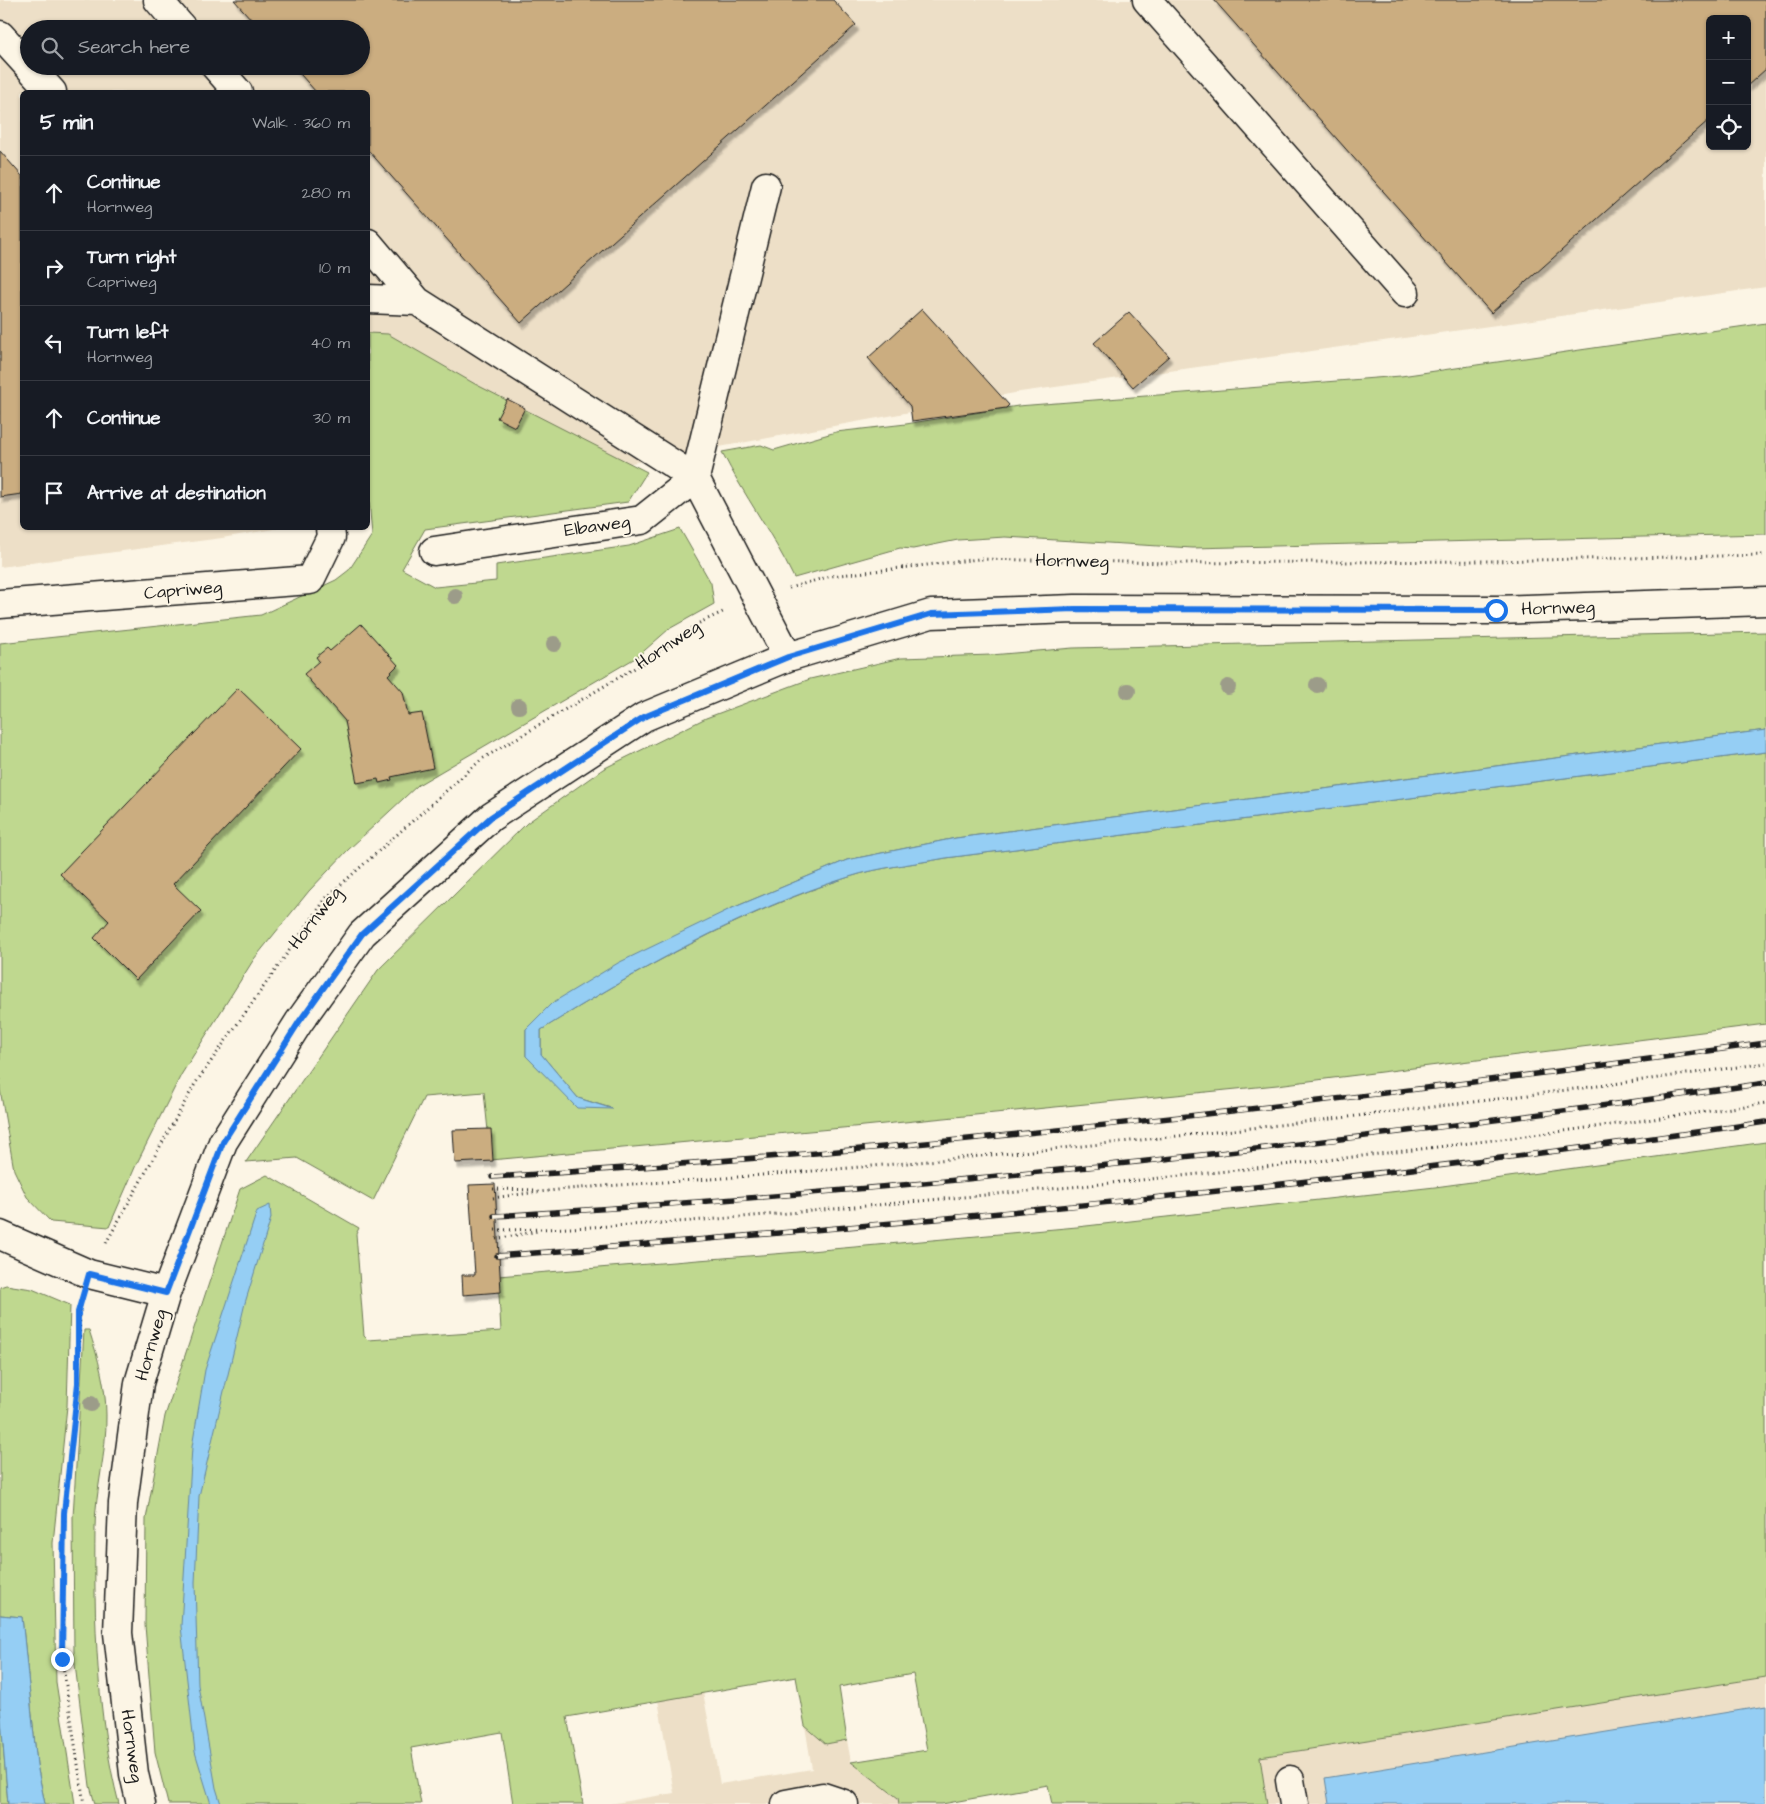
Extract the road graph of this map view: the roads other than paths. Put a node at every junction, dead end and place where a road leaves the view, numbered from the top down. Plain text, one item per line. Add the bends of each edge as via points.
1 (158, 0) edge
2 (1147, 0) edge
3 (175, 20) edge
4 (0, 35) edge
5 (20, 57) edge
6 (36, 75) edge
7 (223, 75) edge
8 (50, 90) edge
9 (236, 90) edge
10 (766, 186) dead end
11 (370, 246) edge
12 (1405, 293) dead end
13 (370, 299) edge
14 (417, 301) junction
15 (695, 478) junction
16 (330, 530) edge
17 (434, 551) dead end
18 (1766, 601) edge
19 (0, 604) edge
20 (788, 657) junction
21 (0, 1235) edge
22 (166, 1293) junction
23 (142, 1804) edge
24 (786, 1804) edge
25 (844, 1804) edge

1 - 3 street
2 - 12 street
4 - 5 street
6 - 8 street
7 - 9 street
10 - 15 street
11 - 14 street
13 - 14 street
14 - 15 street
15 - 17 street, Elbaweg via 642,520
15 - 20 street
16 - 19 street, Capriweg via 331,537 310,580
18 - 20 street, Hornweg via 1496,610 1075,609 931,614
20 - 22 street, Hornweg via 644,717 491,817 362,934 299,1022 223,1142
21 - 22 street via 89,1274
22 - 23 street, Hornweg via 138,1383 123,1513 118,1633 134,1774
24 - 25 street via 823,1797

